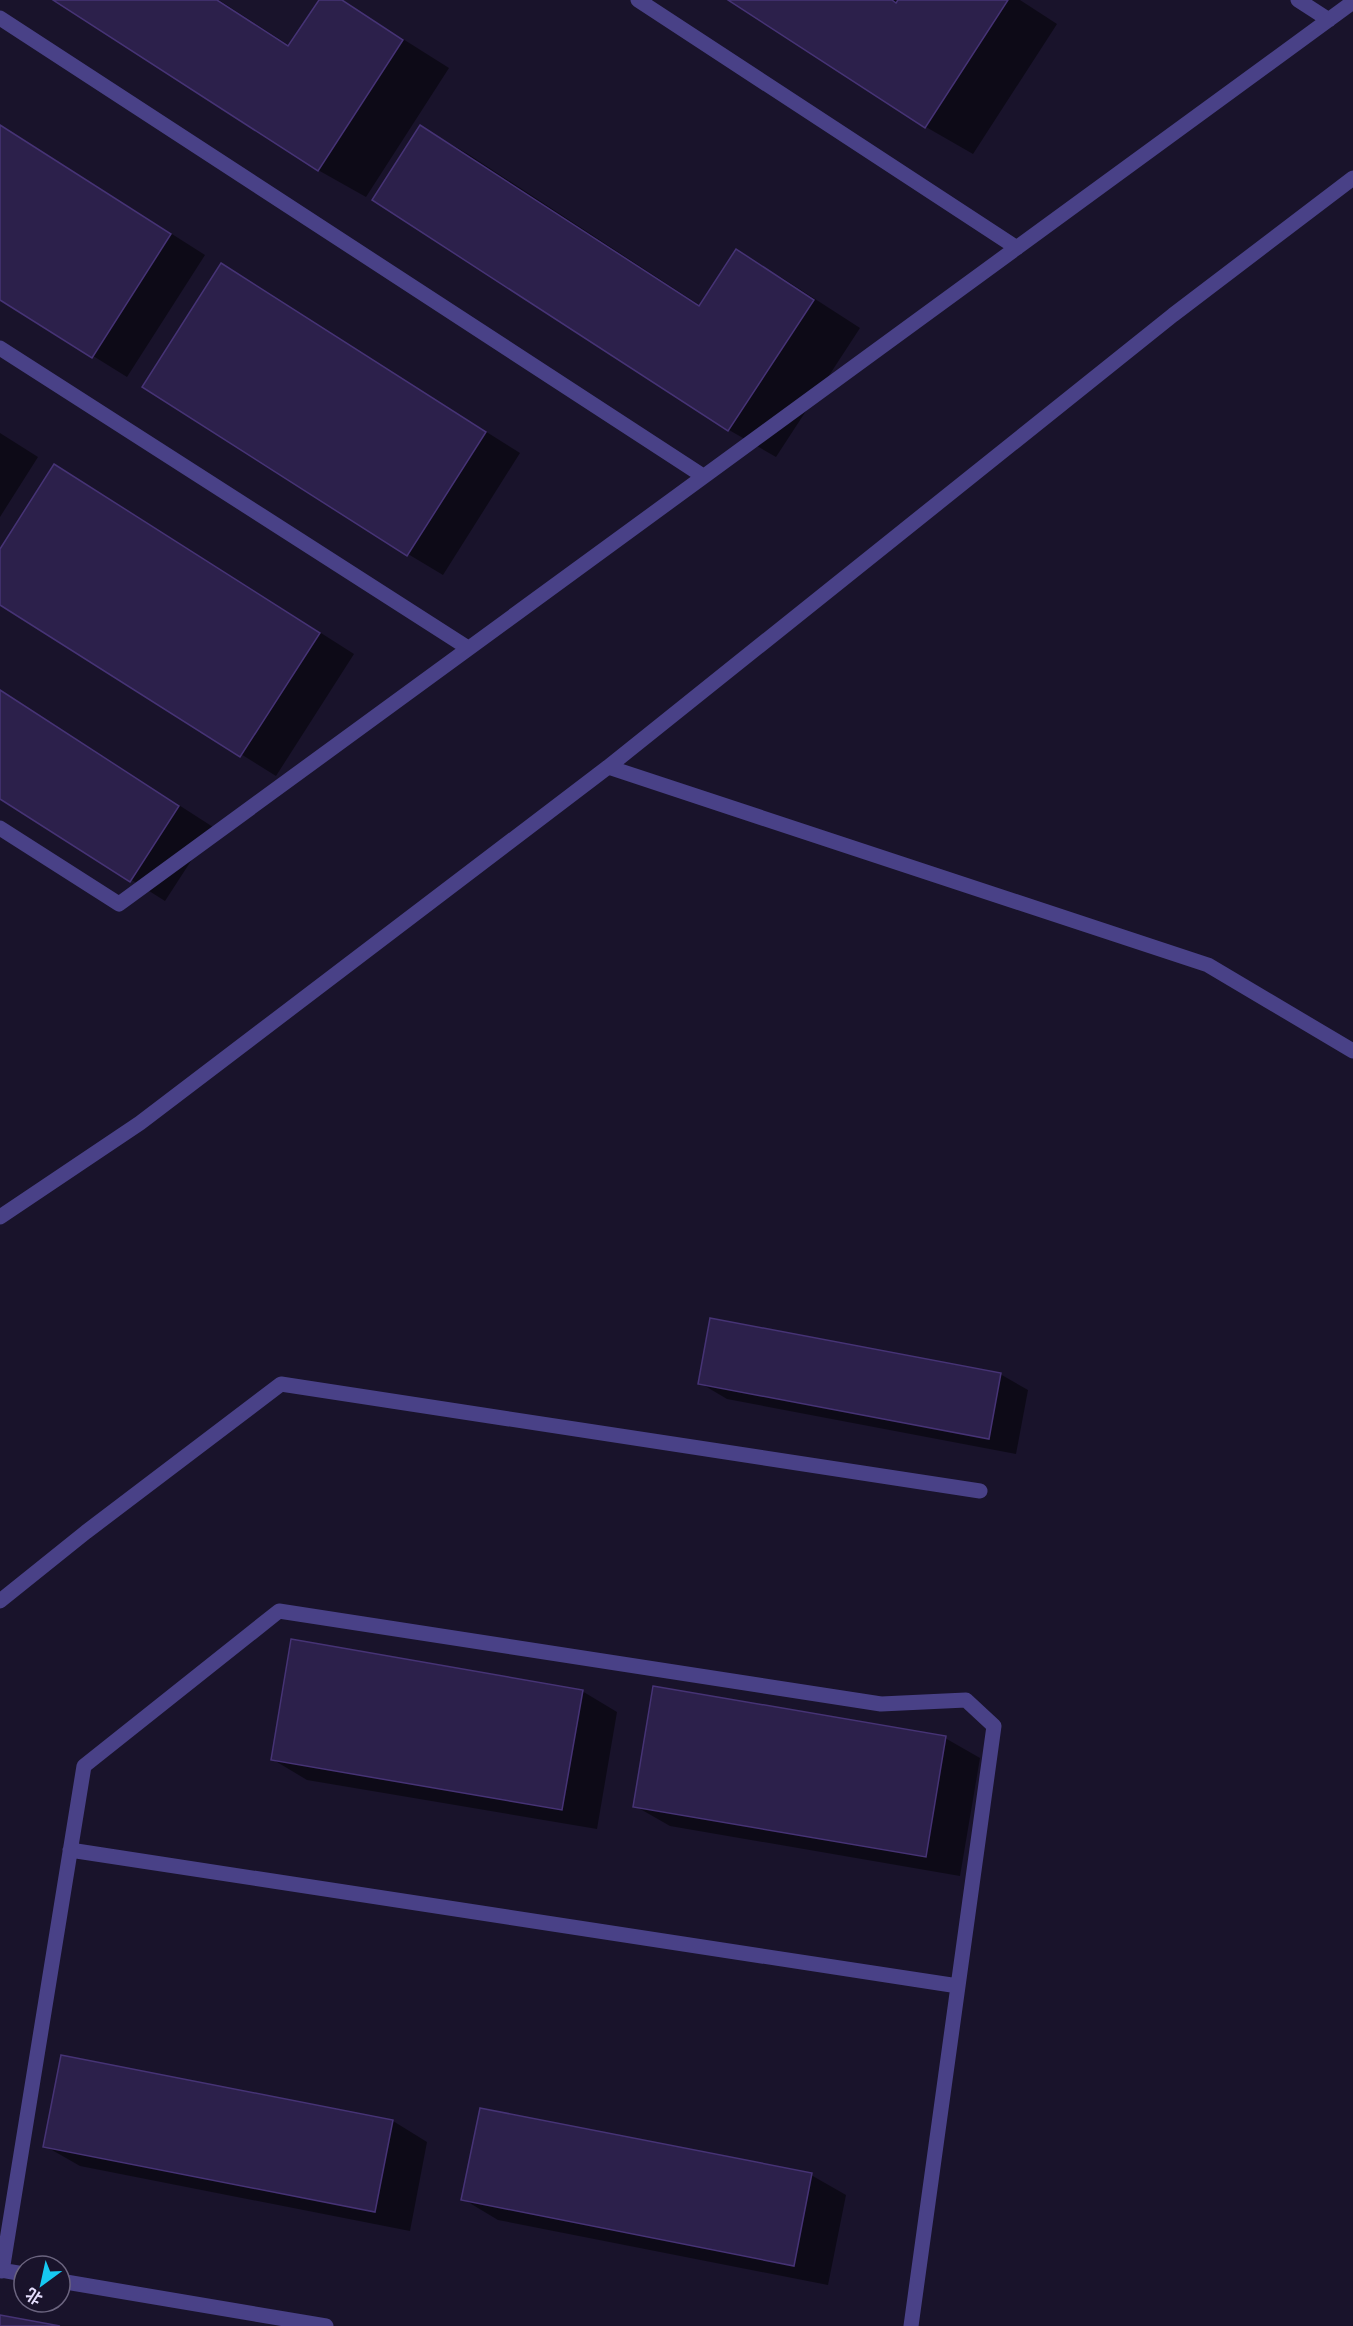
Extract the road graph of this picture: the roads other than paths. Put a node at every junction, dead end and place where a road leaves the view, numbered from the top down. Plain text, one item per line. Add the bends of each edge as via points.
1 (638, 0) edge
2 (1298, 0) edge
3 (1353, 2) edge
4 (0, 18) edge
5 (1329, 20) junction
6 (1353, 178) edge
7 (1017, 248) junction
8 (0, 348) edge
9 (704, 476) junction
10 (468, 648) junction
11 (608, 767) junction
12 (0, 828) edge
13 (1353, 1051) edge
14 (0, 1217) edge
15 (980, 1491) dead end
16 (0, 1601) edge
17 (70, 1850) junction
18 (958, 1986) junction
19 (1, 2271) edge
20 (72, 2283) edge
21 (326, 2326) edge
22 (911, 2326) edge

1 - 7 street
2 - 5 street
3 - 5 street
4 - 9 street
5 - 7 street
6 - 11 street via 1173,315
7 - 9 street
8 - 10 street
9 - 10 street
10 - 12 street via 119,904
11 - 13 street via 1208,965
11 - 14 street via 140,1123
15 - 16 street via 280,1384
17 - 18 street
17 - 18 street via 84,1766 279,1611 881,1704 966,1700 994,1726
17 - 19 street
18 - 22 street
20 - 21 street

